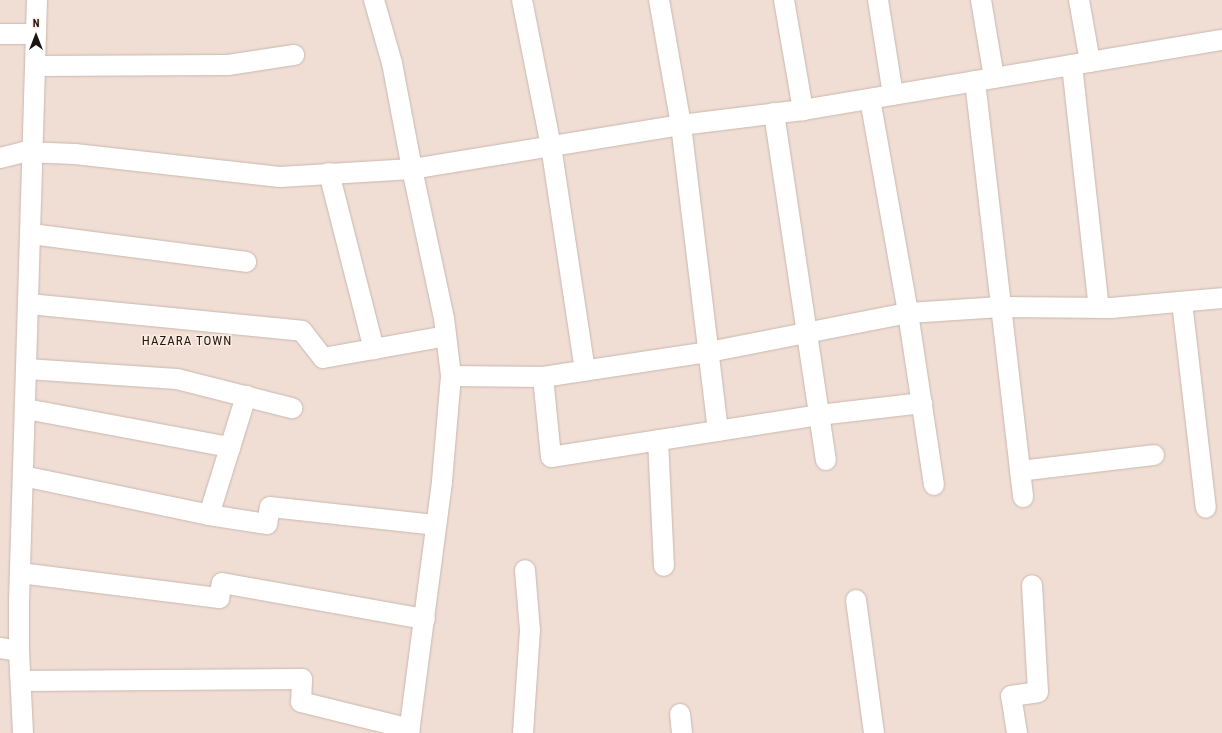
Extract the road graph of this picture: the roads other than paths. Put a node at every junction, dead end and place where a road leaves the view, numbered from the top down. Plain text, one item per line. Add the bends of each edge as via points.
1 (37, 0) edge
2 (374, 0) edge
3 (522, 0) edge
4 (659, 0) edge
5 (784, 0) edge
6 (878, 0) edge
7 (981, 0) edge
8 (1079, 0) edge
9 (0, 34) edge
10 (36, 34) junction
11 (1222, 40) edge
12 (294, 55) dead end
13 (1081, 64) junction
14 (36, 66) junction
15 (994, 78) junction
16 (975, 81) junction
17 (894, 95) junction
18 (870, 99) junction
19 (803, 110) junction
20 (774, 113) junction
21 (681, 125) junction
22 (551, 146) junction
23 (34, 152) junction
24 (0, 158) edge
25 (412, 169) junction
26 (329, 173) junction
27 (31, 234) junction
28 (246, 262) dead end
29 (1222, 298) edge
30 (1182, 302) junction
31 (29, 304) junction
32 (1001, 307) junction
33 (1099, 308) junction
34 (908, 314) junction
35 (807, 333) junction
36 (446, 336) junction
37 (374, 349) junction
38 (709, 352) junction
39 (27, 369) junction
40 (585, 370) junction
41 (451, 376) junction
42 (543, 376) junction
43 (246, 396) junction
44 (922, 403) junction
45 (292, 408) dead end
46 (26, 409) junction
47 (819, 415) junction
48 (718, 431) junction
49 (658, 440) junction
50 (230, 447) junction
51 (1154, 455) dead end
52 (826, 460) dead end
53 (1020, 471) junction
54 (23, 476) junction
55 (934, 485) dead end
56 (1023, 497) dead end
57 (1206, 508) dead end
58 (209, 515) junction
59 (436, 524) junction
60 (664, 566) dead end
61 (525, 570) dead end
62 (20, 573) junction
63 (1032, 585) dead end
64 (856, 600) dead end
65 (425, 619) junction
66 (10, 649) edge
67 (21, 681) junction
68 (409, 731) edge
69 (23, 733) edge
70 (523, 733) edge
71 (874, 733) edge
72 (1017, 733) edge

1 - 10 street
2 - 25 street via 392,63
3 - 22 street
4 - 21 street
5 - 19 street
6 - 17 street
7 - 15 street
8 - 13 street
9 - 10 street
10 - 14 street
11 - 13 street
12 - 14 street via 228,65
13 - 15 street
13 - 33 street
14 - 23 street
15 - 16 street
16 - 17 street
16 - 32 street
17 - 18 street
18 - 19 street
18 - 34 street
19 - 20 street
20 - 21 street
20 - 35 street
21 - 22 street
21 - 38 street
22 - 25 street
22 - 40 street
23 - 24 street
23 - 26 street via 75,154 280,177
23 - 27 street
25 - 26 street
25 - 36 street
26 - 37 street
27 - 28 street
27 - 31 street
29 - 30 street
30 - 33 street
30 - 57 street
31 - 37 street via 302,331 323,358
31 - 39 street
32 - 33 street
32 - 34 street
32 - 53 street
34 - 35 street
34 - 44 street
35 - 38 street
35 - 47 street
36 - 37 street
36 - 41 street
38 - 40 street
38 - 48 street
39 - 43 street via 177,379
39 - 46 street
40 - 42 street
41 - 42 street
41 - 59 street
42 - 49 street via 551,457
43 - 45 street
43 - 50 street
44 - 47 street
44 - 55 street
46 - 50 street
46 - 54 street
47 - 48 street
47 - 52 street
48 - 49 street
49 - 60 street
50 - 58 street
51 - 53 street
53 - 56 street
54 - 58 street
54 - 62 street
58 - 59 street via 267,524 270,507
59 - 65 street
61 - 70 street via 530,630
62 - 65 street via 219,598 222,584
62 - 66 street
63 - 72 street via 1038,692 1011,696
64 - 71 street
65 - 68 street
66 - 67 street
67 - 68 street via 302,679 301,702
67 - 69 street

